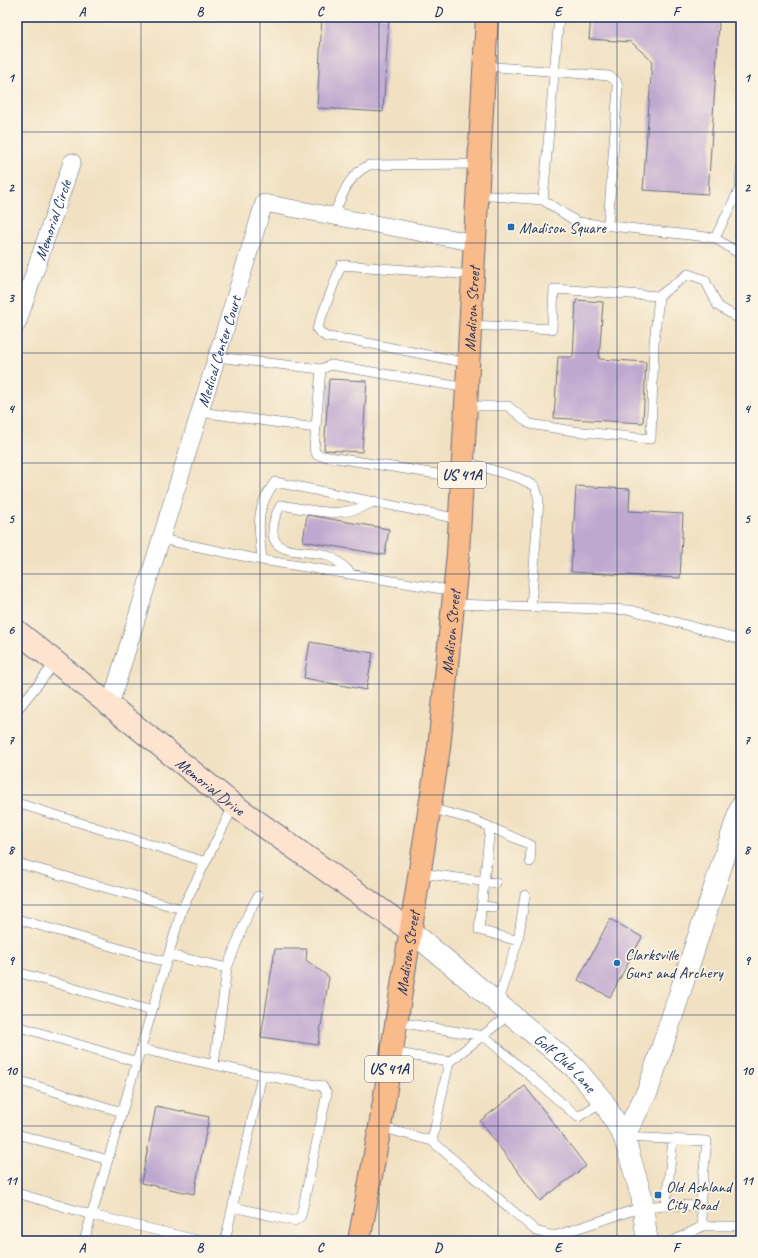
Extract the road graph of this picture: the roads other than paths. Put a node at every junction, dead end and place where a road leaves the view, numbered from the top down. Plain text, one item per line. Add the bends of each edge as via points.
1 (487, 17) edge
2 (560, 17) edge
3 (484, 66) junction
4 (554, 71) junction
5 (72, 162) dead end
6 (479, 164) junction
7 (741, 169) edge
8 (478, 195) junction
9 (543, 200) junction
10 (333, 216) junction
11 (608, 225) junction
12 (715, 238) junction
13 (476, 243) junction
14 (741, 255) edge
15 (474, 275) junction
16 (659, 296) junction
17 (741, 320) edge
18 (17, 324) edge
19 (471, 325) junction
20 (216, 357) junction
21 (469, 363) junction
22 (321, 369) junction
23 (467, 397) junction
24 (200, 412) junction
25 (316, 428) junction
26 (463, 469) junction
27 (375, 501) junction
28 (459, 519) junction
29 (161, 539) junction
30 (262, 560) junction
31 (353, 575) junction
32 (454, 598) junction
33 (531, 607) junction
34 (17, 631) edge
35 (741, 640) edge
36 (56, 662) junction
37 (110, 705) junction
38 (17, 710) edge
39 (17, 803) edge
40 (234, 805) junction
41 (741, 806) edge
42 (430, 808) junction
43 (490, 827) junction
44 (206, 862) junction
45 (530, 862) dead end
46 (17, 863) edge
47 (420, 873) junction
48 (484, 882) junction
49 (496, 883) dead end
50 (525, 895) dead end
51 (258, 896) dead end
52 (481, 906) junction
53 (493, 907) dead end
54 (182, 909) junction
55 (17, 919) edge
56 (411, 931) junction
57 (518, 941) junction
58 (168, 958) junction
59 (227, 968) junction
60 (17, 972) edge
61 (504, 1008) junction
62 (152, 1011) junction
63 (396, 1022) junction
64 (17, 1026) edge
65 (484, 1036) junction
66 (141, 1049) junction
67 (392, 1052) junction
68 (137, 1062) junction
69 (449, 1062) junction
70 (214, 1065) junction
71 (262, 1075) junction
72 (17, 1080) edge
73 (603, 1101) junction
74 (122, 1112) junction
75 (380, 1127) junction
76 (17, 1134) edge
77 (624, 1137) junction
78 (673, 1139) junction
79 (432, 1141) junction
80 (108, 1160) junction
81 (17, 1193) edge
82 (666, 1206) junction
83 (700, 1206) junction
84 (233, 1207) junction
85 (643, 1207) junction
86 (92, 1215) junction
87 (703, 1226) junction
88 (741, 1226) edge
89 (84, 1241) edge
90 (201, 1241) edge
91 (225, 1241) edge
92 (359, 1241) edge
93 (647, 1241) edge
94 (673, 1241) edge

1 - 3 main road, Madison Street / US 41A
2 - 4 lane
3 - 4 lane
3 - 6 main road, Madison Street / US 41A
4 - 9 lane
4 - 11 lane via 609,76 616,81 618,87
5 - 18 street, Memorial Circle
6 - 8 main road, Madison Street / US 41A
6 - 10 lane via 369,165 356,172
7 - 12 lane via 740,188
8 - 9 lane
8 - 13 main road, Madison Street / US 41A
9 - 11 lane via 577,222
10 - 13 street, Medical Center Court
10 - 20 street, Medical Center Court via 264,203
11 - 12 lane
12 - 14 lane
13 - 15 main road, Madison Street / US 41A
15 - 19 main road, Madison Street / US 41A
15 - 21 lane via 341,265 317,329 326,337
16 - 17 lane via 688,274 705,280 718,306
16 - 19 lane via 554,289 552,329
16 - 23 lane via 654,344 651,439 530,424 508,406
19 - 21 main road, Madison Street / US 41A
20 - 22 lane
20 - 24 street, Medical Center Court
21 - 23 main road, Madison Street / US 41A
22 - 23 lane via 331,365
22 - 25 lane
23 - 26 main road, Madison Street / US 41A
24 - 25 lane
24 - 29 street, Medical Center Court
25 - 26 lane via 314,449 317,456
26 - 28 main road, Madison Street / US 41A
26 - 33 lane via 520,478 535,486 539,500
27 - 28 lane
27 - 30 lane via 275,482 268,490 258,517
27 - 31 lane via 347,513 322,512 281,505 274,517 275,543 282,548 323,554 336,560
28 - 32 main road, Madison Street / US 41A
29 - 30 lane
29 - 37 street, Medical Center Court
30 - 31 lane
31 - 32 lane
32 - 33 lane
32 - 42 main road, Madison Street / US 41A via 439,748
33 - 35 lane via 631,610
34 - 36 main road, Memorial Drive
36 - 37 main road, Memorial Drive
36 - 38 lane
37 - 40 main road, Memorial Drive
39 - 44 lane
40 - 44 lane
40 - 56 main road, Memorial Drive
41 - 77 street via 648,1090
42 - 43 lane
42 - 47 main road, Madison Street / US 41A
43 - 45 lane via 531,845
43 - 48 lane
44 - 54 lane
46 - 54 lane
47 - 48 lane
47 - 56 main road, Madison Street / US 41A
48 - 49 lane
48 - 52 lane
50 - 57 lane via 518,911
51 - 59 lane via 248,914
52 - 53 lane
52 - 57 lane via 479,930
54 - 58 lane
55 - 58 lane
56 - 61 street, Golf Club Lane
56 - 63 main road, Madison Street / US 41A
57 - 61 lane
58 - 59 lane
58 - 62 lane
59 - 70 lane
60 - 62 lane
61 - 65 lane
61 - 73 street, Golf Club Lane via 575,1068
62 - 66 lane
63 - 65 lane
63 - 67 main road, Madison Street / US 41A
64 - 68 lane
65 - 69 lane
65 - 73 lane via 578,1117
66 - 68 lane
66 - 70 lane
67 - 69 lane
67 - 75 main road, Madison Street / US 41A
68 - 74 lane
69 - 79 lane
70 - 71 lane
71 - 84 lane
71 - 84 lane via 322,1086 327,1093 301,1216 294,1221
72 - 74 lane
73 - 77 street, Golf Club Lane
74 - 80 lane
75 - 79 lane
75 - 92 main road, Madison Street / US 41A
76 - 80 lane
77 - 78 lane
77 - 85 street, Golf Club Lane
78 - 82 lane
78 - 83 lane via 707,1141
79 - 85 lane via 536,1231 554,1236
80 - 86 lane
81 - 86 lane
82 - 83 lane
82 - 85 lane
83 - 87 lane
84 - 91 lane
85 - 93 street, Golf Club Lane
86 - 89 lane
86 - 90 lane
87 - 88 lane
87 - 94 lane

